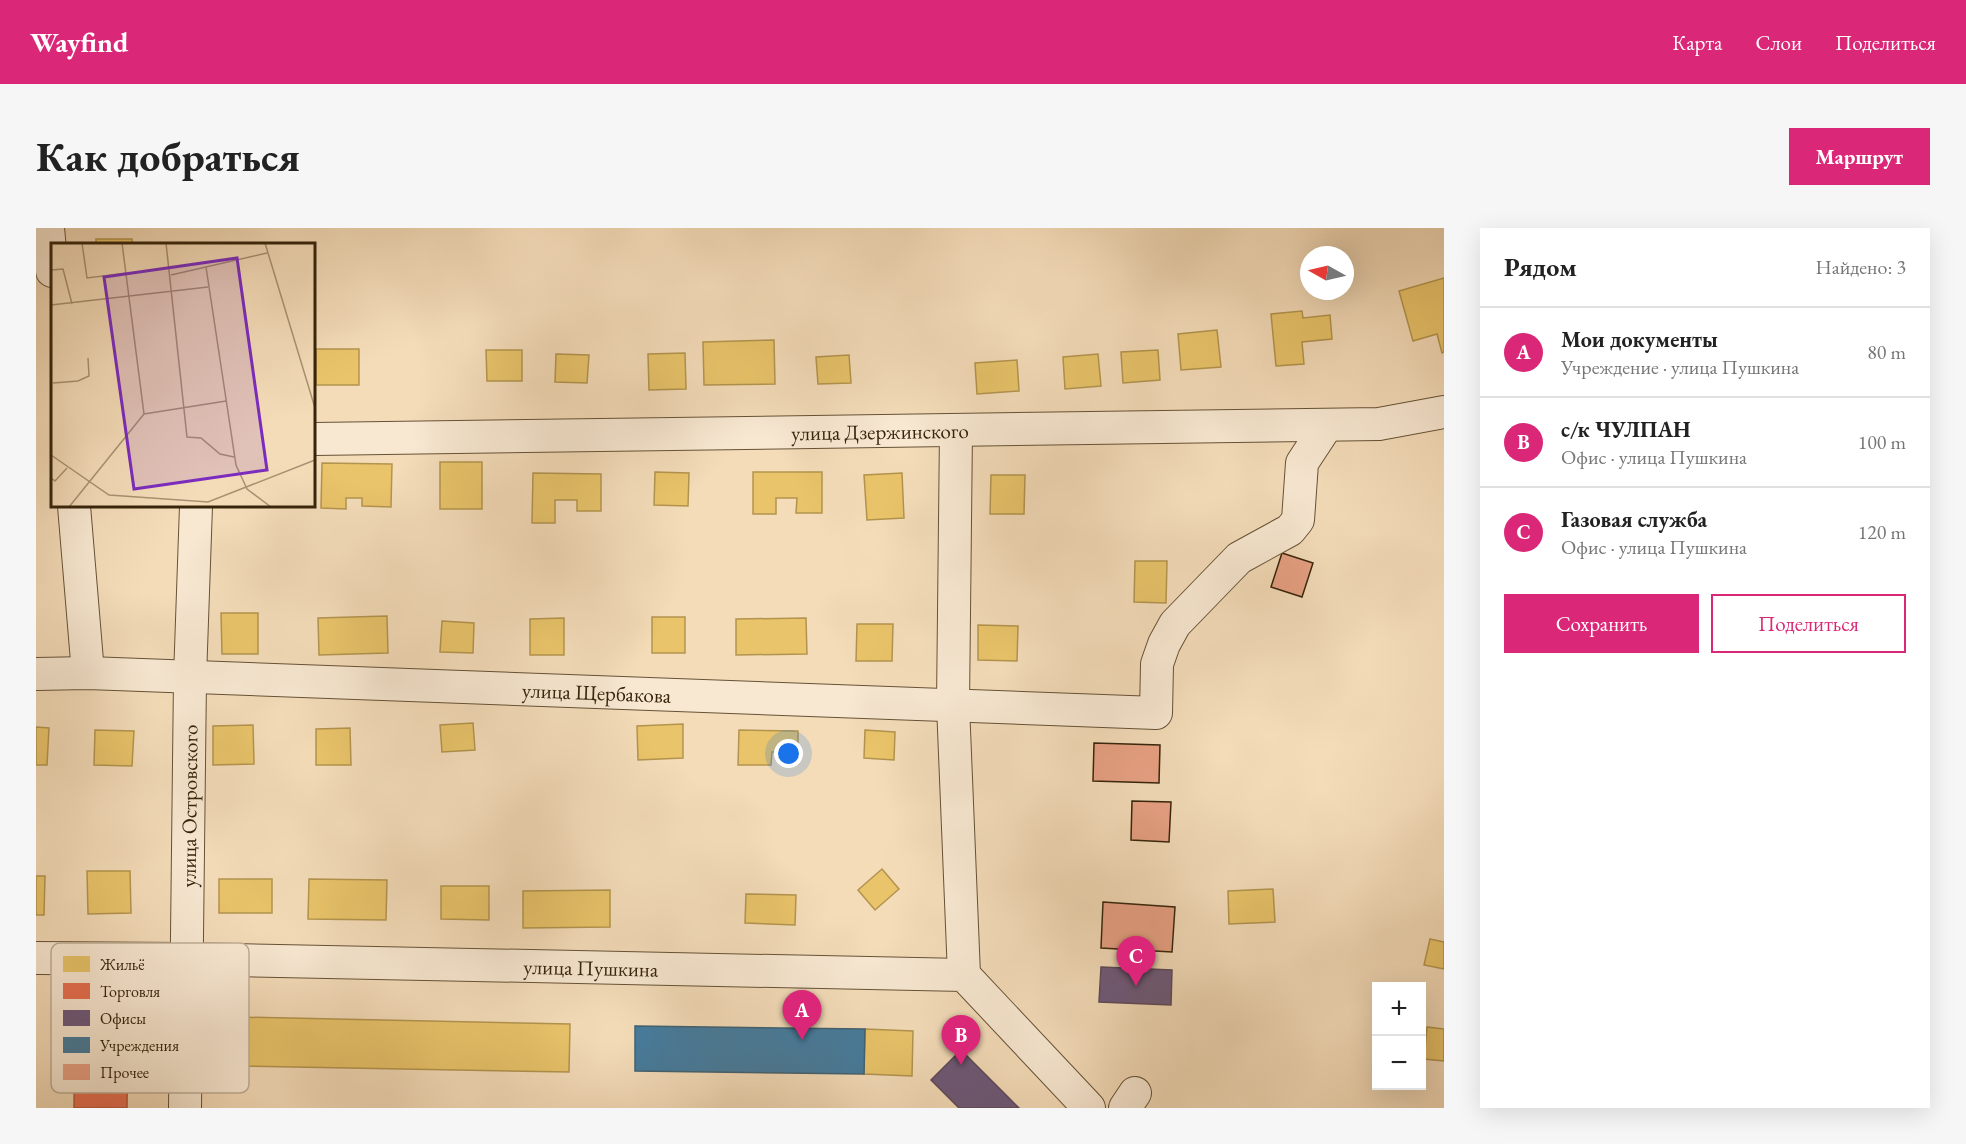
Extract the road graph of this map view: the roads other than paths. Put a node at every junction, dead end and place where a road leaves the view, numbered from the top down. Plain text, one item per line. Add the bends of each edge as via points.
1 (48, 228) edge
2 (51, 260) edge
3 (1444, 412) edge
4 (1327, 425) junction
5 (956, 430) junction
6 (315, 439) edge
7 (74, 507) edge
8 (196, 507) edge
9 (36, 674) edge
10 (88, 674) junction
11 (190, 678) junction
12 (953, 705) junction
13 (187, 943) edge
14 (36, 958) edge
15 (51, 958) edge
16 (249, 960) edge
17 (964, 975) junction
18 (185, 1093) edge
19 (185, 1108) edge
20 (1089, 1108) edge

1 - 2 street
3 - 4 street, улица Дзержинского via 1379,424
4 - 5 street, улица Дзержинского
4 - 12 street, улица Щербакова via 1302,463 1298,520 1290,530 1239,558 1175,624 1157,664 1156,713
5 - 6 street, улица Дзержинского
5 - 12 street
7 - 10 street
8 - 11 street, улица Островского
9 - 10 street, улица Щербакова
10 - 11 street, улица Щербакова
11 - 12 street, улица Щербакова
11 - 13 street, улица Островского
12 - 17 street
14 - 15 street, улица Пушкина
16 - 17 street, улица Пушкина
17 - 20 street
18 - 19 street, улица Островского

